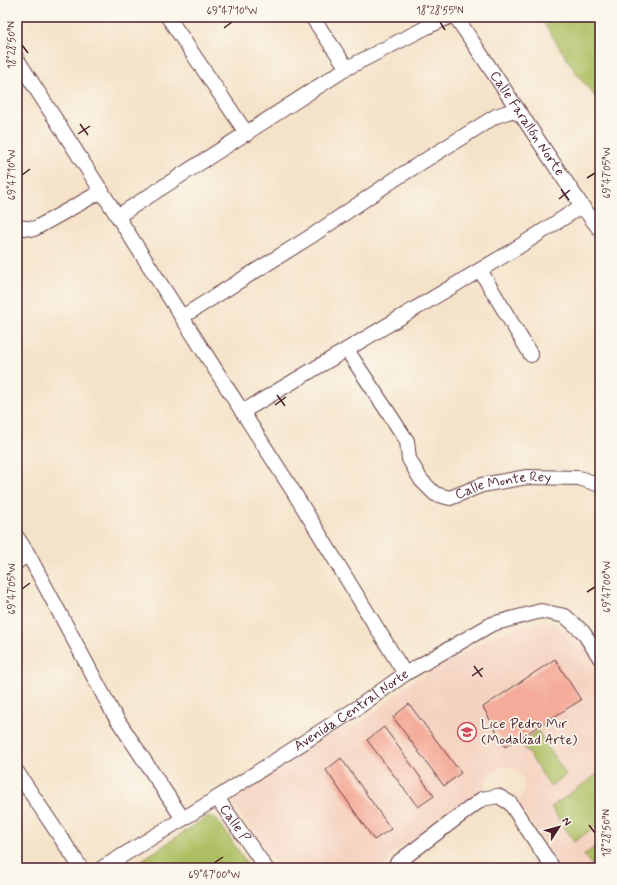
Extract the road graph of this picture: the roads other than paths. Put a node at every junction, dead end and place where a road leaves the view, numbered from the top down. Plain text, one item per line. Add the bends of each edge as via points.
1 (168, 17) edge
2 (312, 17) edge
3 (449, 17) edge
4 (456, 17) edge
5 (17, 59) edge
6 (347, 68) junction
7 (522, 115) junction
8 (247, 134) junction
9 (102, 191) junction
10 (582, 206) junction
11 (118, 216) junction
12 (17, 227) edge
13 (600, 230) edge
14 (480, 270) junction
15 (182, 317) junction
16 (347, 350) junction
17 (531, 355) dead end
18 (242, 412) junction
19 (600, 485) edge
20 (17, 536) edge
21 (22, 558) edge
22 (600, 658) edge
23 (405, 674) junction
24 (18, 778) edge
25 (217, 798) junction
26 (183, 819) junction
27 (81, 868) edge
28 (102, 868) edge
29 (266, 868) edge
30 (395, 868) edge
31 (553, 868) edge

1 - 8 street
2 - 6 street
3 - 6 street
4 - 7 street, Calle Farallón Norte
5 - 9 street
6 - 8 street
7 - 10 street, Calle Farallón Norte
7 - 15 street via 511,111 496,116
8 - 11 street
9 - 11 street
9 - 12 street via 34,229
10 - 13 street, Calle Farallón Norte
10 - 14 street
11 - 15 street
14 - 16 street
14 - 17 street
15 - 18 street
16 - 18 street
16 - 19 street, Calle Monte Rey via 407,440 410,458 421,480 435,494 450,498 482,485 527,477 579,478
18 - 23 street
20 - 21 street
21 - 26 street via 113,712
22 - 23 street, Avenida Central Norte via 583,632 565,616 540,611 492,624
23 - 25 street, Avenida Central Norte
24 - 27 street
25 - 26 street, Avenida Central Norte
25 - 29 street, Calle P
26 - 28 street, Avenida Central Norte
30 - 31 street via 397,862 482,799 498,796 510,803

